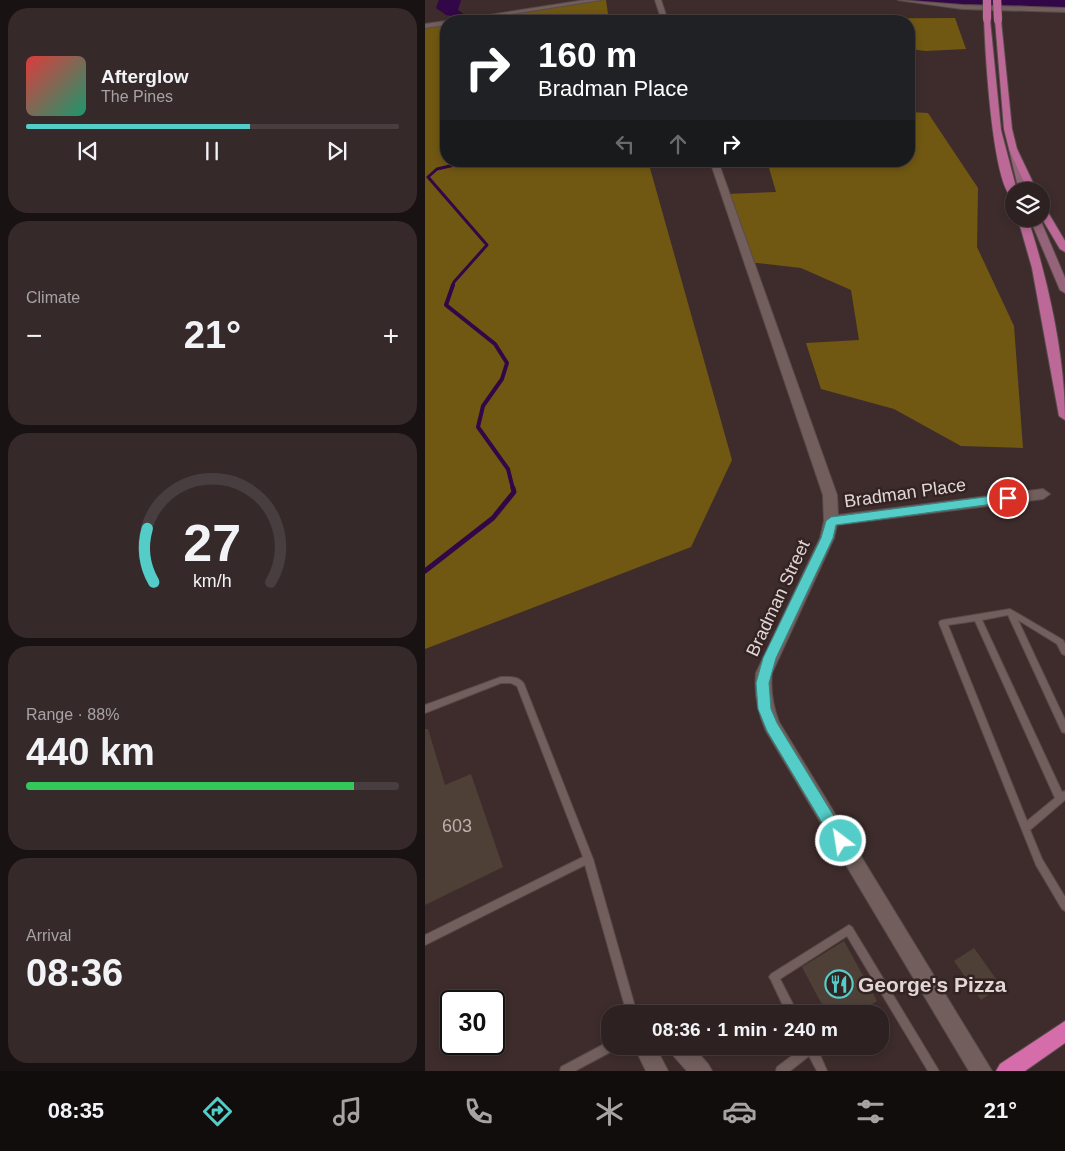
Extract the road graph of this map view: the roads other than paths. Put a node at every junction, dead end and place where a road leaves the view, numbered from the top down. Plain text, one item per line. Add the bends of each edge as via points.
1 (598, 0) edge
2 (658, 0) edge
3 (901, 0) edge
4 (987, 0) edge
5 (997, 0) edge
6 (1065, 10) edge
7 (496, 15) edge
8 (663, 15) edge
9 (440, 24) edge
10 (425, 26) edge
11 (1013, 149) junction
12 (716, 167) edge
13 (1010, 182) edge
14 (1022, 182) edge
15 (1029, 182) edge
16 (1050, 224) edge
17 (1026, 227) edge
18 (1028, 227) edge
19 (1038, 227) edge
20 (1065, 249) edge
21 (1055, 268) junction
22 (1065, 290) edge
23 (1065, 416) edge
24 (1043, 494) dead end
25 (831, 521) junction
26 (1010, 612) junction
27 (977, 617) junction
28 (1065, 652) edge
29 (425, 709) edge
30 (1065, 730) edge
31 (1062, 797) edge
32 (1027, 827) junction
33 (588, 859) junction
34 (1064, 903) edge
35 (425, 940) edge
36 (629, 1005) edge
37 (788, 1005) edge
38 (1065, 1031) edge
39 (601, 1051) edge
40 (649, 1055) edge
41 (686, 1055) edge
42 (800, 1055) edge
43 (814, 1055) edge
44 (565, 1071) edge
45 (657, 1071) edge
46 (701, 1071) edge
47 (781, 1071) edge
48 (822, 1071) edge
49 (934, 1071) edge
50 (981, 1071) edge
51 (1007, 1071) edge

1 - 7 street
2 - 8 street
3 - 6 street via 955,6
4 - 13 main road, bridge via 991,99 997,140
5 - 11 main road, bridge via 1005,105
9 - 10 street
11 - 14 main road
11 - 15 main road
12 - 25 street, Bradman Street via 830,495
16 - 20 main road
17 - 23 main road via 1046,303
18 - 21 main road
19 - 21 main road
21 - 22 main road
24 - 25 street, Bradman Place
25 - 50 street, Bradman Street via 827,538 764,673 765,709 771,726
26 - 27 lane
26 - 28 lane via 1060,642
26 - 30 lane
27 - 31 lane
27 - 32 lane via 943,623
29 - 33 lane via 501,680 520,684
31 - 32 lane
32 - 34 lane via 1039,862
33 - 35 lane
33 - 36 lane
37 - 49 lane via 774,977 849,930
38 - 51 highway
39 - 44 lane
40 - 45 street
41 - 46 street
42 - 47 lane
43 - 48 lane

